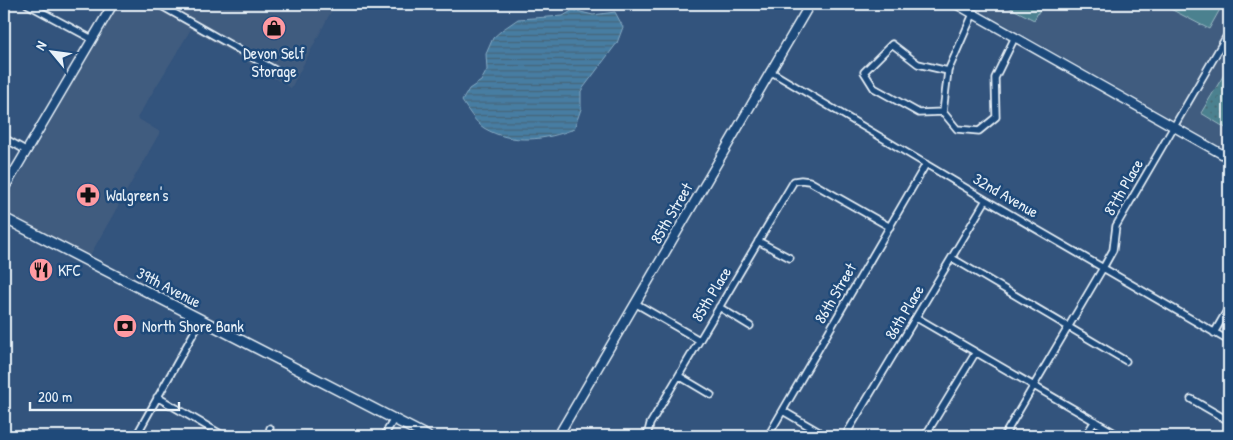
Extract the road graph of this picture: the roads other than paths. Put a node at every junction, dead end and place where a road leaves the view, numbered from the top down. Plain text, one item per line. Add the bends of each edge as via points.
1 (27, 4) edge
2 (112, 4) edge
3 (158, 4) edge
4 (810, 4) edge
5 (956, 4) edge
6 (973, 14) junction
7 (1229, 32) edge
8 (1015, 37) junction
9 (92, 39) junction
10 (770, 70) junction
11 (948, 71) junction
12 (282, 74) dead end
13 (943, 112) junction
14 (1174, 127) junction
15 (4, 138) edge
16 (27, 151) junction
17 (1229, 158) edge
18 (926, 164) junction
19 (4, 189) edge
20 (986, 200) junction
21 (4, 218) edge
22 (890, 227) junction
23 (758, 240) junction
24 (790, 258) dead end
25 (952, 258) junction
26 (1103, 268) junction
27 (635, 303) junction
28 (719, 307) junction
29 (1229, 308) edge
30 (917, 318) junction
31 (201, 320) junction
32 (750, 326) dead end
33 (1069, 326) junction
34 (1214, 333) junction
35 (700, 340) junction
36 (1229, 341) edge
37 (976, 352) junction
38 (1126, 361) dead end
39 (679, 376) junction
40 (1034, 386) junction
41 (711, 395) dead end
42 (157, 397) junction
43 (1191, 399) dead end
44 (783, 411) junction
45 (394, 419) junction
46 (1229, 420) edge
47 (1095, 421) junction
48 (270, 428) dead end
49 (136, 436) edge
50 (224, 436) edge
51 (268, 436) edge
52 (384, 436) edge
53 (427, 436) edge
54 (558, 436) edge
55 (647, 436) edge
56 (768, 436) edge
57 (826, 436) edge
58 (845, 436) edge
59 (925, 436) edge
60 (1004, 436) edge
61 (1086, 436) edge
62 (1120, 436) edge

1 - 9 street
2 - 9 street
3 - 12 street
4 - 10 street, 85th Street
5 - 6 street
6 - 8 street
6 - 11 street
7 - 14 street, 87th Place
8 - 13 street via 995,78 996,117 979,132 956,129
8 - 14 street
9 - 16 street
10 - 18 street, 32nd Avenue
10 - 27 street, 85th Street
11 - 13 street
11 - 13 street via 918,64 892,44 864,72 874,88 919,113
14 - 17 street
14 - 26 street, 87th Place via 1116,226 1113,250
15 - 16 street
16 - 19 street
18 - 20 street, 32nd Avenue
18 - 22 street, 86th Street
20 - 25 street, 86th Place
20 - 26 street, 32nd Avenue
21 - 31 main road, 39th Avenue
22 - 23 street, 85th Place via 809,181 801,180 794,181
22 - 44 street, 86th Street
23 - 24 street
23 - 28 street, 85th Place
25 - 30 street, 86th Place
25 - 33 street
26 - 33 street, 87th Place
26 - 34 street, 32nd Avenue
27 - 35 street
27 - 54 street, 85th Street
28 - 32 street
28 - 35 street, 85th Place
29 - 34 street
30 - 37 street
30 - 58 street, 86th Place
31 - 42 street
31 - 45 main road, 39th Avenue
33 - 38 street
33 - 40 street, 87th Place
34 - 36 street, 32nd Avenue
35 - 39 street, 85th Place
37 - 40 street
37 - 59 street
39 - 41 street
39 - 55 street, 85th Place via 650,424
40 - 47 street
40 - 60 street, 87th Place
42 - 49 street
42 - 50 street
43 - 46 street
44 - 56 street, 86th Street
44 - 57 street
45 - 52 street
45 - 53 main road, 39th Avenue
47 - 61 street
47 - 62 street
48 - 51 street

